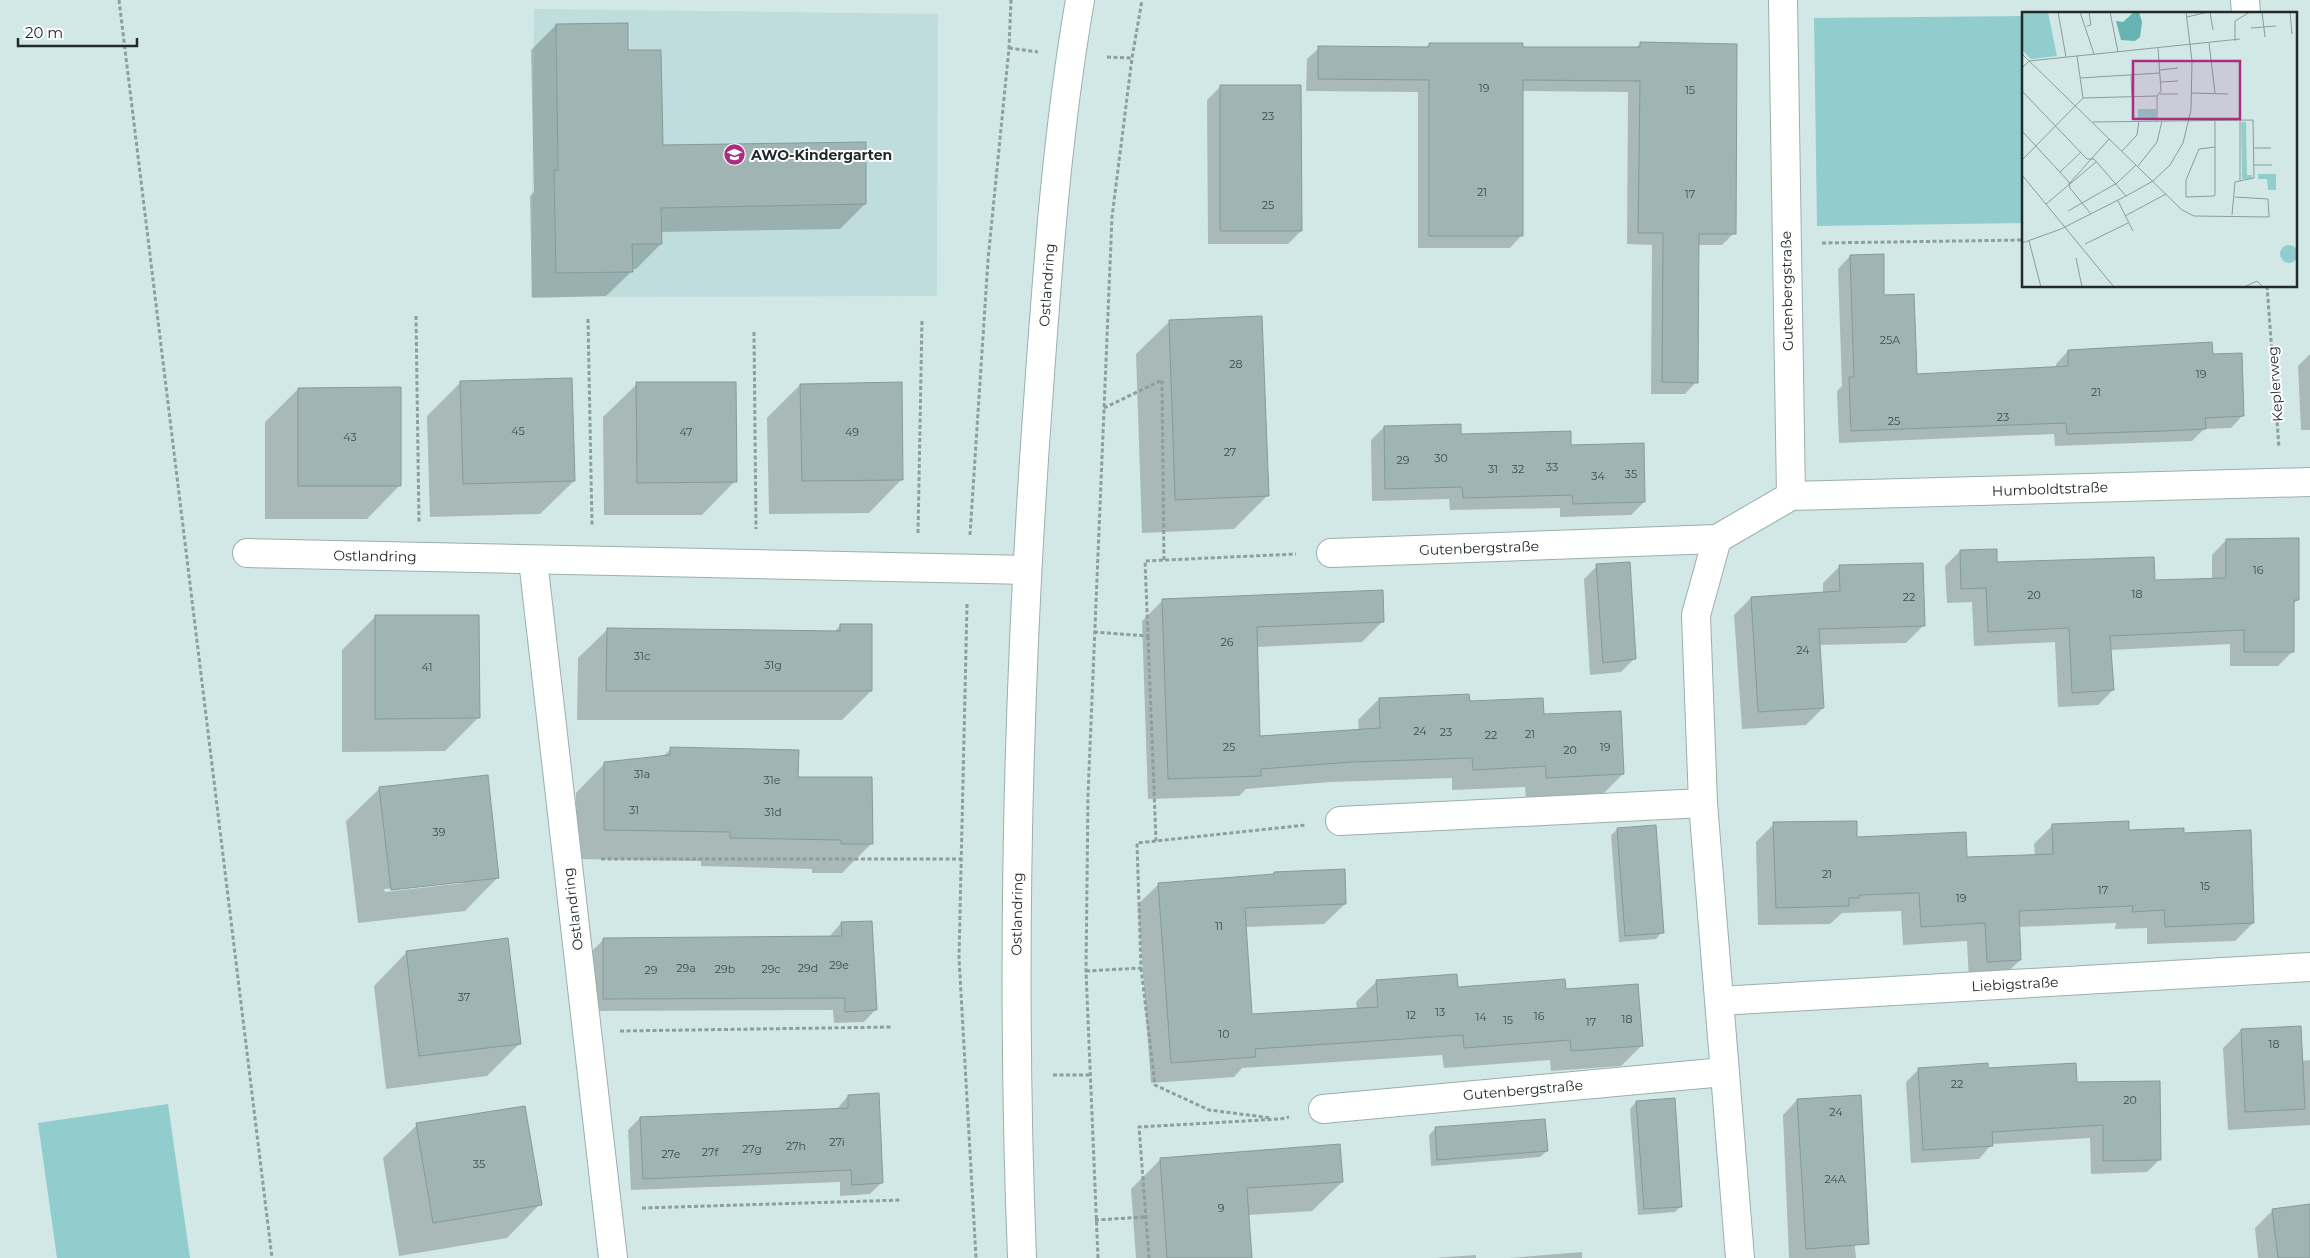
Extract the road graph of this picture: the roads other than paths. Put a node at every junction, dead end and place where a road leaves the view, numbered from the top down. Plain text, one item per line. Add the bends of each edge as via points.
1 (1080, 0) edge
2 (1783, 0) edge
3 (2310, 482) edge
4 (1791, 496) junction
5 (1717, 539) junction
6 (247, 553) dead end
7 (1331, 553) road end
8 (532, 560) junction
9 (1026, 570) junction
10 (1703, 803) junction
11 (1340, 821) road end
12 (2310, 967) edge
13 (1719, 1001) junction
14 (1724, 1072) junction
15 (1323, 1109) road end
16 (613, 1258) edge
17 (1022, 1258) edge
18 (1740, 1258) edge

1 - 9 street, Ostlandring via 1053,196
2 - 4 street, Gutenbergstraße
3 - 4 street, Humboldtstraße
4 - 5 street, Gutenbergstraße
5 - 7 street, Gutenbergstraße
5 - 10 street via 1696,615
6 - 8 street, Ostlandring
8 - 9 street, Ostlandring
8 - 16 street, Ostlandring
9 - 17 street, Ostlandring via 1016,956
10 - 11 street
10 - 13 street
12 - 13 street, Liebigstraße
13 - 14 street
14 - 15 street, Gutenbergstraße
14 - 18 street

